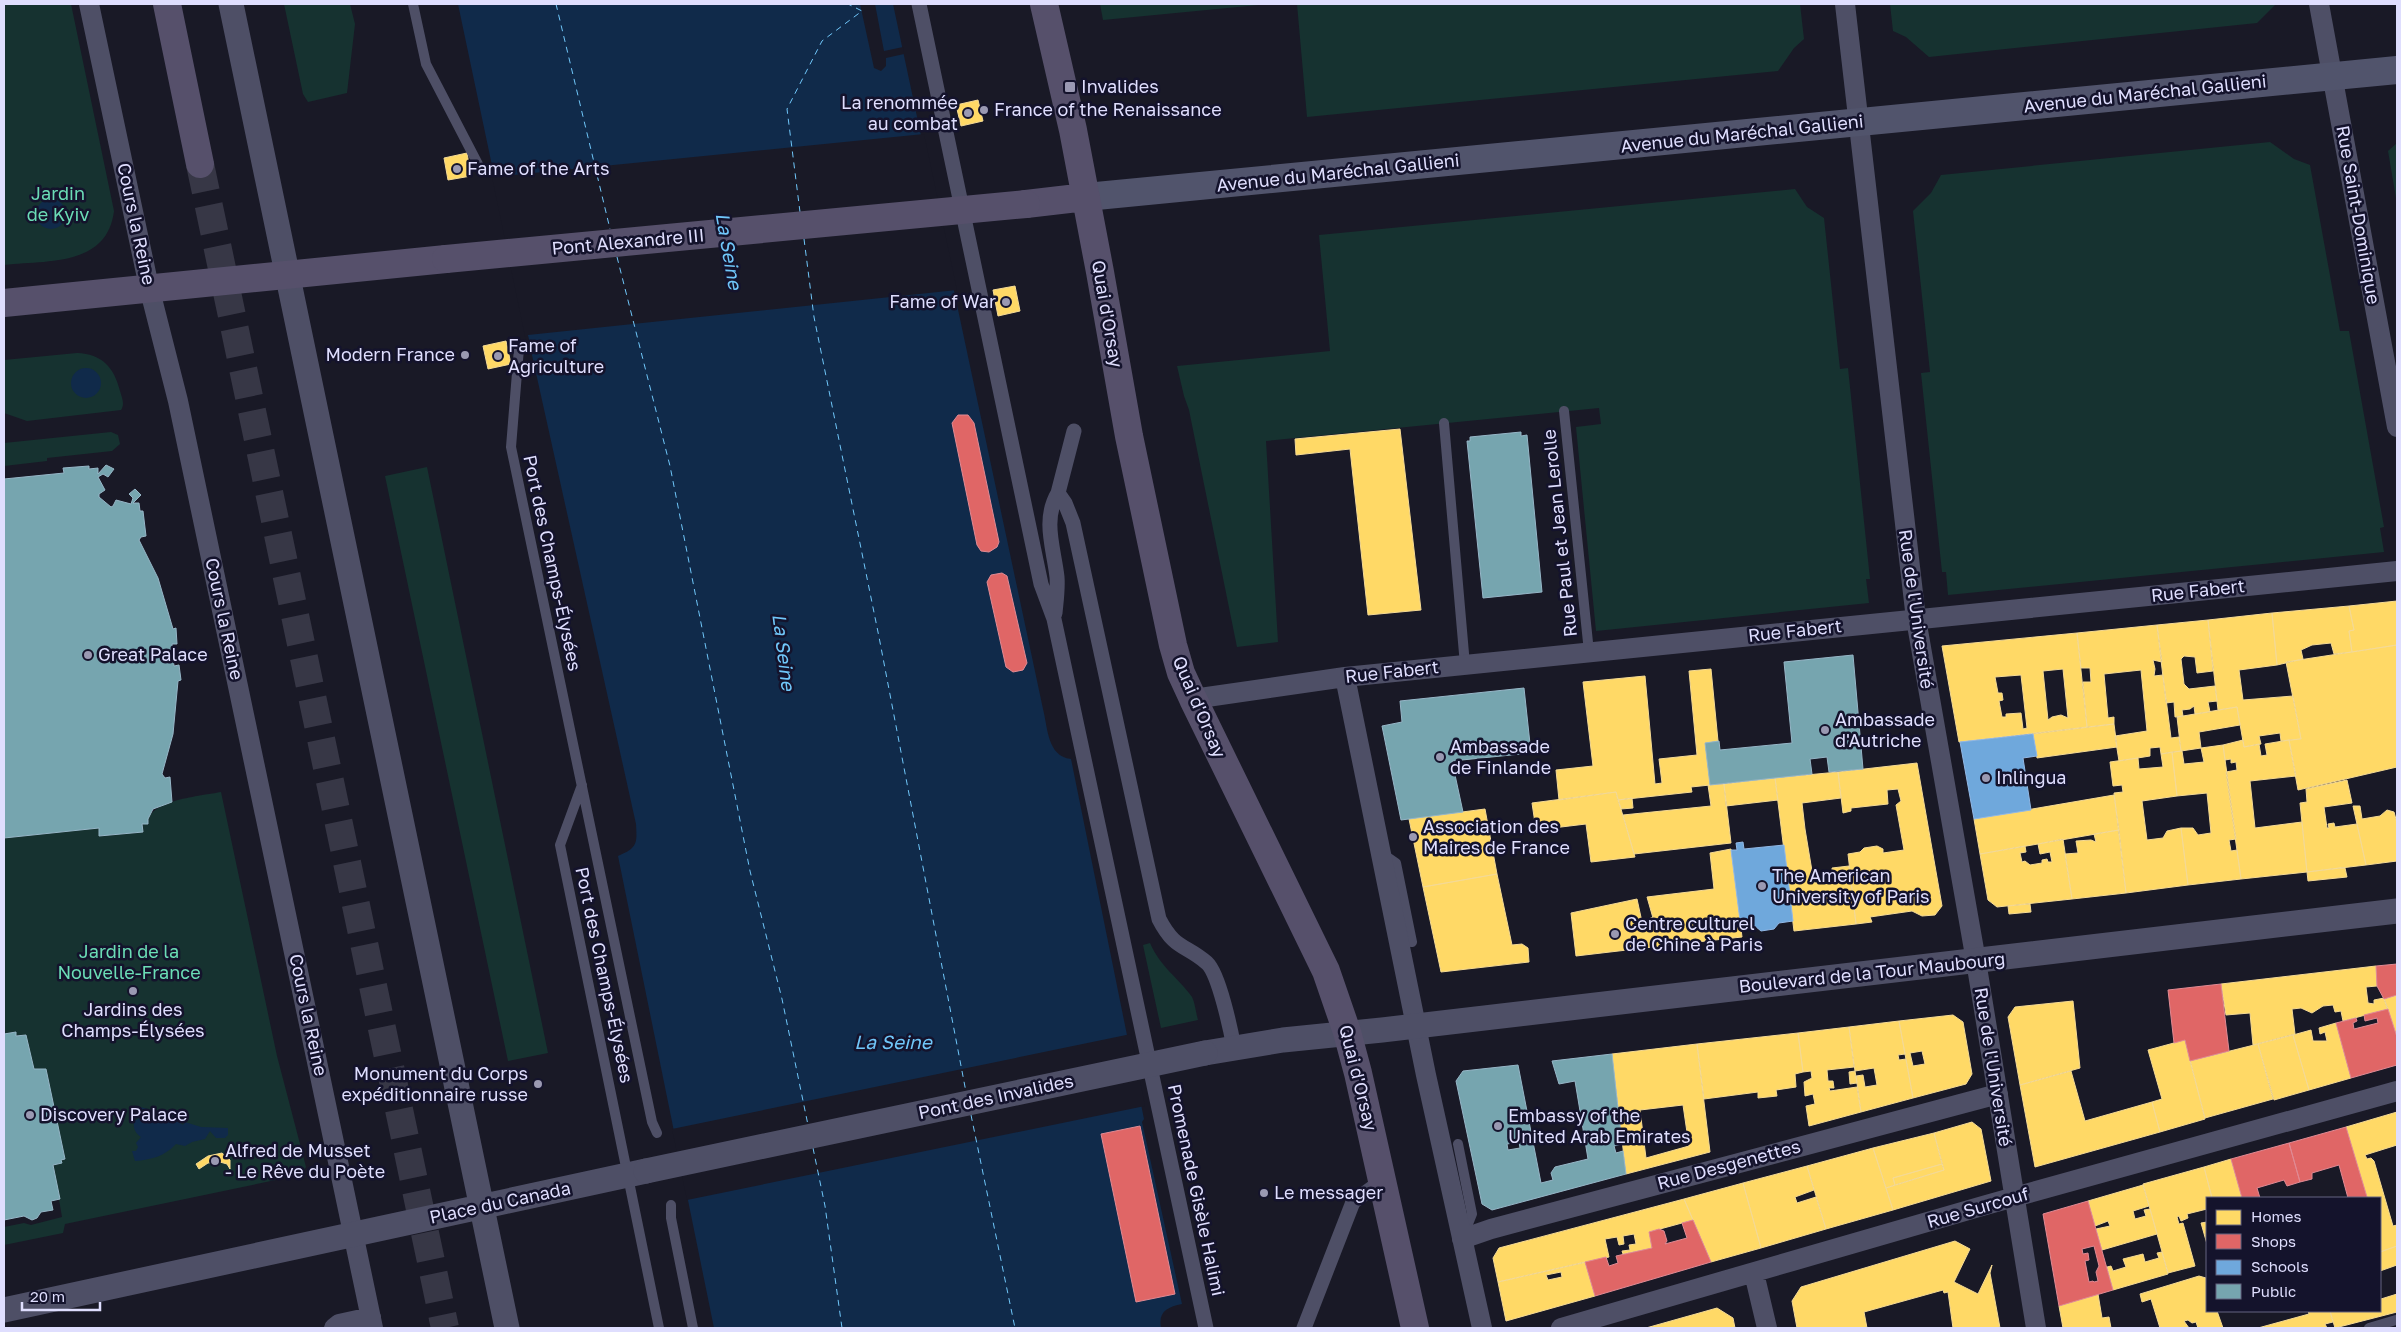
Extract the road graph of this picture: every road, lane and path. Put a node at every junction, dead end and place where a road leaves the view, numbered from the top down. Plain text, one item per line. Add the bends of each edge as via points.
1 (89, 4) edge
2 (167, 4) edge
3 (231, 4) edge
4 (413, 4) edge
5 (919, 4) edge
6 (1044, 4) edge
7 (1845, 4) edge
8 (2319, 4) edge
9 (2397, 70) edge
10 (2333, 76) junction
11 (1858, 122) junction
12 (200, 164) tunnel mouth
13 (480, 168) dead end
14 (1086, 197) junction
15 (289, 274) junction
16 (149, 287) junction
17 (4, 303) edge
18 (519, 348) dead end
19 (1564, 411) dead end
20 (1444, 423) dead end
21 (2397, 427) edge
22 (1074, 431) dead end
23 (1058, 493) junction
24 (2397, 571) edge
25 (1916, 619) junction
26 (1054, 620) junction
27 (1589, 652) junction
28 (1465, 665) junction
29 (1345, 677) junction
30 (1193, 699) junction
31 (582, 784) junction
32 (1381, 853) junction
33 (2397, 911) edge
34 (1412, 942) dead end
35 (1976, 961) junction
36 (1416, 1025) junction
37 (1347, 1032) junction
38 (1234, 1048) junction
39 (2397, 1091) edge
40 (1998, 1094) junction
41 (658, 1133) dead end
42 (1458, 1144) dead end
43 (637, 1173) junction
44 (1383, 1180) junction
45 (2015, 1197) junction
46 (672, 1204) dead end
47 (481, 1207) junction
48 (354, 1236) junction
49 (1462, 1239) junction
50 (1754, 1273) junction
51 (4, 1310) edge
52 (2396, 1320) dead end
53 (372, 1323) edge
54 (334, 1328) edge
55 (508, 1328) edge
56 (659, 1328) edge
57 (693, 1328) edge
58 (1206, 1328) edge
59 (1304, 1328) edge
60 (1416, 1328) edge
61 (1482, 1328) edge
62 (1560, 1328) edge
63 (1767, 1328) edge
64 (2036, 1328) edge
65 (2369, 1328) edge

1 - 16 street, Cours la Reine
2 - 12 main road
3 - 15 street
4 - 13 lane via 426,64
5 - 26 street via 1041,584
6 - 14 main road, Quai d'Orsay
7 - 11 street, Rue de l'Université
8 - 10 street, Rue Saint-Dominique
9 - 10 main road, Avenue du Maréchal Gallieni
10 - 11 main road, Avenue du Maréchal Gallieni
10 - 21 street, Rue Saint-Dominique
11 - 14 main road, Avenue du Maréchal Gallieni
11 - 25 street, Rue de l'Université
14 - 15 main road, Pont Alexandre III, bridge
14 - 30 main road, Quai d'Orsay via 1127,428 1173,645
15 - 16 main road, Pont Alexandre III
15 - 47 street
16 - 17 main road, Pont Alexandre III
16 - 48 street, Cours la Reine via 178,401
18 - 31 lane, Port des Champs-Élysées via 511,447
19 - 27 lane, Rue Paul et Jean Lerolle
20 - 28 lane
22 - 23 street
23 - 26 street via 1052,502 1049,522 1057,579
23 - 38 street via 1073,523 1159,919 1168,936 1208,964 1226,1008
24 - 25 street, Rue Fabert
25 - 27 street, Rue Fabert
25 - 35 street, Rue de l'Université
26 - 58 street, Promenade Gisèle Halimi
27 - 28 street, Rue Fabert
28 - 29 street, Rue Fabert
29 - 30 street, Rue Fabert
29 - 32 street
30 - 37 main road, Quai d'Orsay via 1326,972
31 - 41 lane, Port des Champs-Élysées via 652,1122
31 - 43 lane, Port des Champs-Élysées via 560,845
32 - 34 lane via 1396,863
32 - 36 street
33 - 35 street, Boulevard de la Tour Maubourg
35 - 36 street, Boulevard de la Tour Maubourg
35 - 40 street, Rue de l'Université
36 - 37 street, Boulevard de la Tour Maubourg
36 - 49 street
37 - 38 street, Pont des Invalides
37 - 44 main road, Quai d'Orsay
38 - 43 street, Pont des Invalides, bridge
39 - 45 street, Rue Surcouf
40 - 45 street, Rue de l'Université
40 - 49 street, Rue Desgenettes
42 - 49 lane via 1472,1214
43 - 47 street, Place du Canada
43 - 56 lane, Port des Champs-Élysées
44 - 59 street via 1353,1202
44 - 60 main road, Quai d'Orsay
45 - 50 street, Rue Surcouf
45 - 64 street, Rue de l'Université
46 - 57 lane via 671,1218
47 - 48 street, Place du Canada
47 - 55 street
48 - 51 street, Place du Canada
48 - 53 street, Cours la Reine
49 - 61 street
50 - 62 street, Rue Surcouf
50 - 63 street
52 - 65 lane
53 - 54 street via 339,1324

